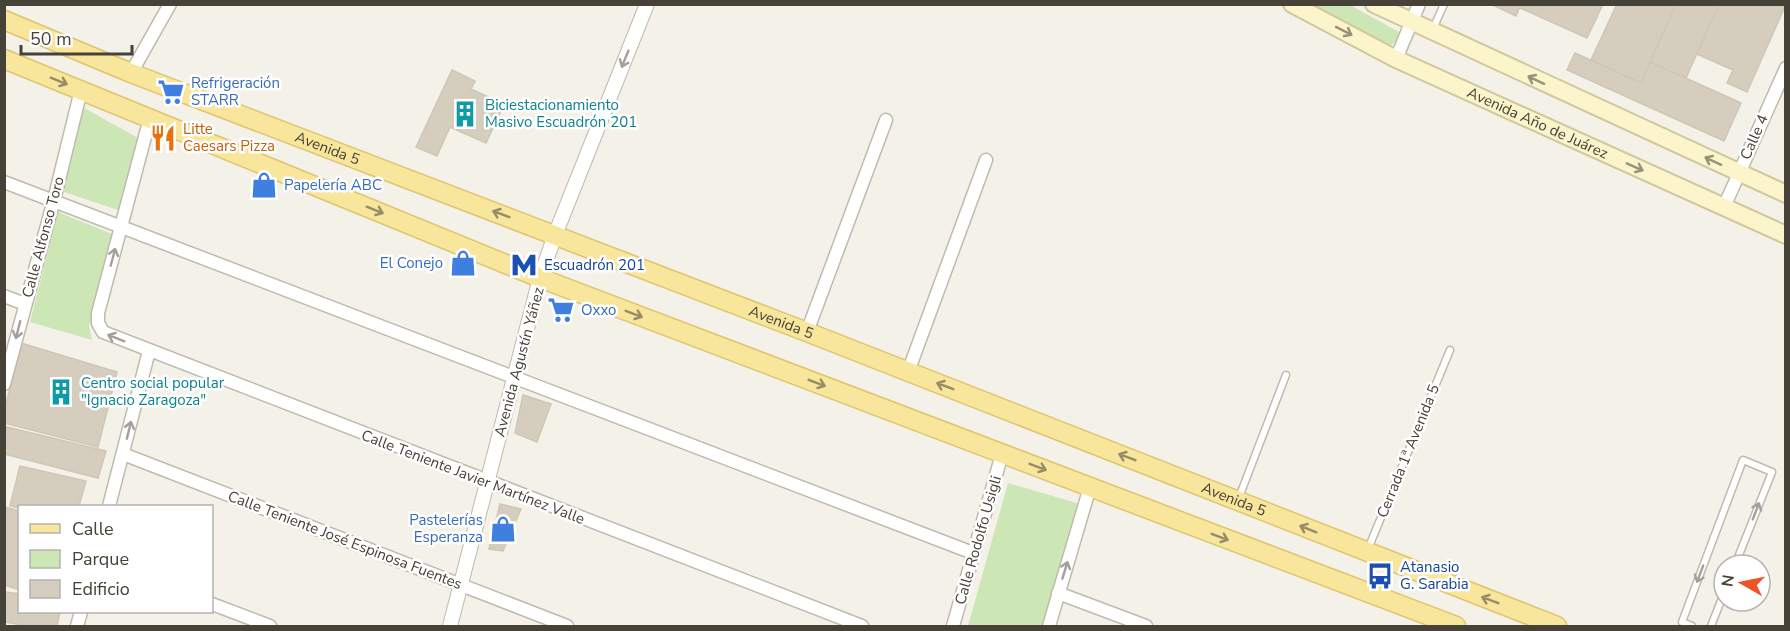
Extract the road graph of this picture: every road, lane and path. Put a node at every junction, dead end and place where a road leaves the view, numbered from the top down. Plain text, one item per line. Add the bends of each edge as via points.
1 (170, 4) edge
2 (647, 4) edge
3 (1292, 4) edge
4 (1374, 4) edge
5 (1419, 4) edge
6 (1444, 4) edge
7 (4, 20) edge
8 (1411, 22) junction
9 (1431, 32) junction
10 (1396, 58) junction
11 (4, 59) edge
12 (1785, 68) edge
13 (131, 73) junction
14 (81, 90) junction
15 (150, 118) junction
16 (886, 120) dead end
17 (986, 160) dead end
18 (1739, 173) junction
19 (4, 182) edge
20 (1785, 194) edge
21 (54, 200) junction
22 (1724, 207) junction
23 (122, 226) junction
24 (555, 235) junction
25 (1785, 235) edge
26 (540, 278) junction
27 (4, 296) edge
28 (25, 304) junction
29 (807, 332) junction
30 (1450, 350) dead end
31 (149, 351) junction
32 (908, 372) junction
33 (1286, 375) dead end
34 (515, 378) junction
35 (4, 384) edge
36 (123, 454) junction
37 (1002, 454) junction
38 (487, 483) junction
39 (1090, 487) junction
40 (1238, 501) junction
41 (110, 505) edge
42 (1367, 553) junction
43 (1740, 553) edge
44 (973, 554) junction
45 (461, 586) junction
46 (1058, 593) junction
47 (213, 604) edge
48 (1548, 625) edge
49 (270, 627) edge
50 (450, 627) edge
51 (567, 627) edge
52 (862, 627) edge
53 (953, 627) edge
54 (1049, 627) edge
55 (1146, 627) edge
56 (1456, 627) edge
57 (1692, 627) edge

1 - 13 street
2 -> 24 street, Avenida Agustín Yáñez
3 -> 10 main road, Avenida Año de Juárez
4 - 8 main road
5 - 8 street
6 - 9 lane
7 - 13 main road, Avenida 5
8 - 9 main road
8 - 10 street
18 -> 9 main road
10 -> 22 main road, Avenida Año de Juárez
11 -> 14 main road
12 - 18 street, Calle 4
24 -> 13 main road, Avenida 5
14 - 15 main road
14 - 21 street, Calle Alfonso Toro
15 - 23 street
15 -> 26 main road
16 - 29 street
17 - 32 street
18 - 20 main road
18 - 22 street, Calle 4
19 - 21 street
21 - 23 street
21 - 28 street, Calle Alfonso Toro
22 - 25 main road, Avenida Año de Juárez
31 -> 23 street, Calle Teniente Javier Martínez Valle via 103,332 98,323
23 - 34 street
24 - 26 street, Avenida Agustín Yáñez
24 - 29 main road, Avenida 5
26 - 34 street, Avenida Agustín Yáñez
26 -> 37 main road
27 - 28 street
28 -> 35 street, Calle Alfonso Toro
29 - 32 main road, Avenida 5
30 - 42 lane, Cerrada 1ª Avenida 5
36 -> 31 street
31 - 38 street, Calle Teniente Javier Martínez Valle
40 -> 32 main road, Avenida 5
33 - 40 lane
34 - 38 street, Avenida Agustín Yáñez
34 - 44 street
36 - 41 street
36 - 45 street, Calle Teniente José Espinosa Fuentes
37 -> 39 main road
37 - 44 street, Calle Rodolfo Usigli
38 - 45 street, Avenida Agustín Yáñez
38 - 52 street, Calle Teniente Javier Martínez Valle
46 -> 39 street
39 -> 56 main road
42 -> 40 main road, Avenida 5
48 -> 42 main road, Avenida 5
43 -> 57 lane via 1772,472 1743,460 1682,622
44 - 53 street, Calle Rodolfo Usigli
45 - 50 street, Avenida Agustín Yáñez
45 - 51 street, Calle Teniente José Espinosa Fuentes
46 - 54 street
46 - 55 street
47 - 49 street

